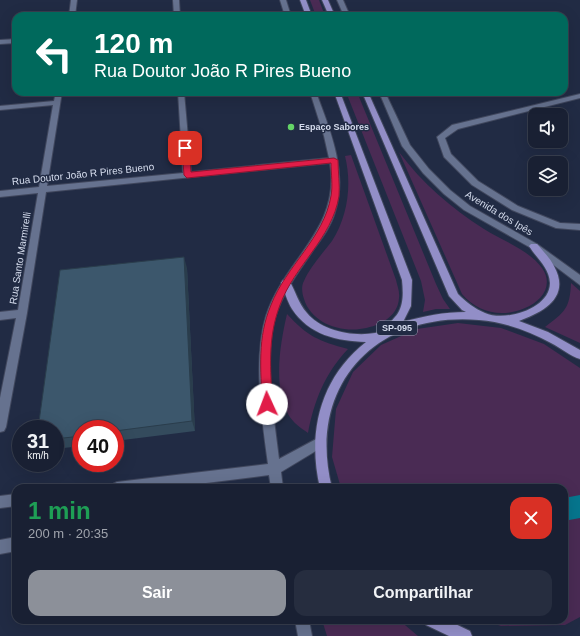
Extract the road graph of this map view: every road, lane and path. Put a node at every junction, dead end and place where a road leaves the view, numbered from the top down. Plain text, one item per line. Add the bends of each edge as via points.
1 (74, 0) edge
2 (176, 0) edge
3 (283, 0) edge
4 (303, 0) edge
5 (325, 0) edge
6 (340, 0) edge
7 (72, 12) edge
8 (177, 12) edge
9 (287, 12) edge
10 (308, 12) edge
11 (330, 12) edge
12 (345, 12) edge
13 (12, 41) edge
14 (0, 42) edge
15 (58, 96) edge
16 (181, 96) edge
17 (314, 96) edge
18 (338, 96) edge
19 (367, 96) edge
20 (384, 96) edge
21 (580, 96) edge
22 (57, 103) junction
23 (0, 108) edge
24 (334, 160) junction
25 (187, 175) junction
26 (42, 189) junction
27 (0, 194) edge
28 (580, 227) edge
29 (534, 246) junction
30 (580, 281) edge
31 (286, 283) junction
32 (22, 313) junction
33 (0, 316) edge
34 (485, 317) junction
35 (505, 321) junction
36 (389, 331) junction
37 (377, 338) junction
38 (580, 355) edge
39 (0, 427) edge
40 (320, 442) junction
41 (274, 469) junction
42 (149, 484) edge
43 (276, 484) edge
44 (325, 484) edge
45 (12, 500) edge
46 (0, 502) edge
47 (12, 545) edge
48 (0, 547) edge
49 (303, 624) edge
50 (440, 624) edge
51 (305, 636) edge
52 (465, 636) edge

1 - 7 street
2 - 8 street
3 - 9 street
4 - 10 main road
5 - 11 main road
6 - 12 street
13 - 14 street
15 - 22 street, Rua Santo Marmirelli
16 - 25 street
17 - 24 street
18 - 36 main road, SP-095 via 407,280 408,304 402,318
19 - 34 main road, SP-095 via 454,296 465,307
20 - 29 street, Avenida dos Ipês via 406,146 447,192 467,208
21 - 28 street via 455,127 441,137 447,155 475,183 515,208 559,226
22 - 23 street
22 - 26 street, Rua Santo Marmirelli
24 - 25 street, Rua Doutor João R Pires Bueno
24 - 31 street via 335,195 331,213
25 - 26 street, Rua Doutor João R Pires Bueno
26 - 27 street, Rua Doutor João R Pires Bueno
26 - 32 street, Rua Santo Marmirelli
29 - 30 street, Avenida dos Ipês
29 - 35 main road via 552,270 554,285 551,299 540,309
31 - 37 main road via 296,307 315,327 346,338
31 - 41 street via 269,322 265,348 268,418
32 - 33 street
32 - 39 street, Rua Santo Marmirelli
34 - 35 main road, SP-095
34 - 36 main road, SP-095 via 451,316 418,320
35 - 38 main road, SP-095 via 534,330
36 - 37 main road, SP-095
37 - 40 main road, SP-095 via 359,352 343,370 331,391 323,416
40 - 41 street
40 - 44 main road, SP-095
41 - 42 street
41 - 43 street
45 - 46 street
47 - 48 street
49 - 51 street
50 - 52 main road

